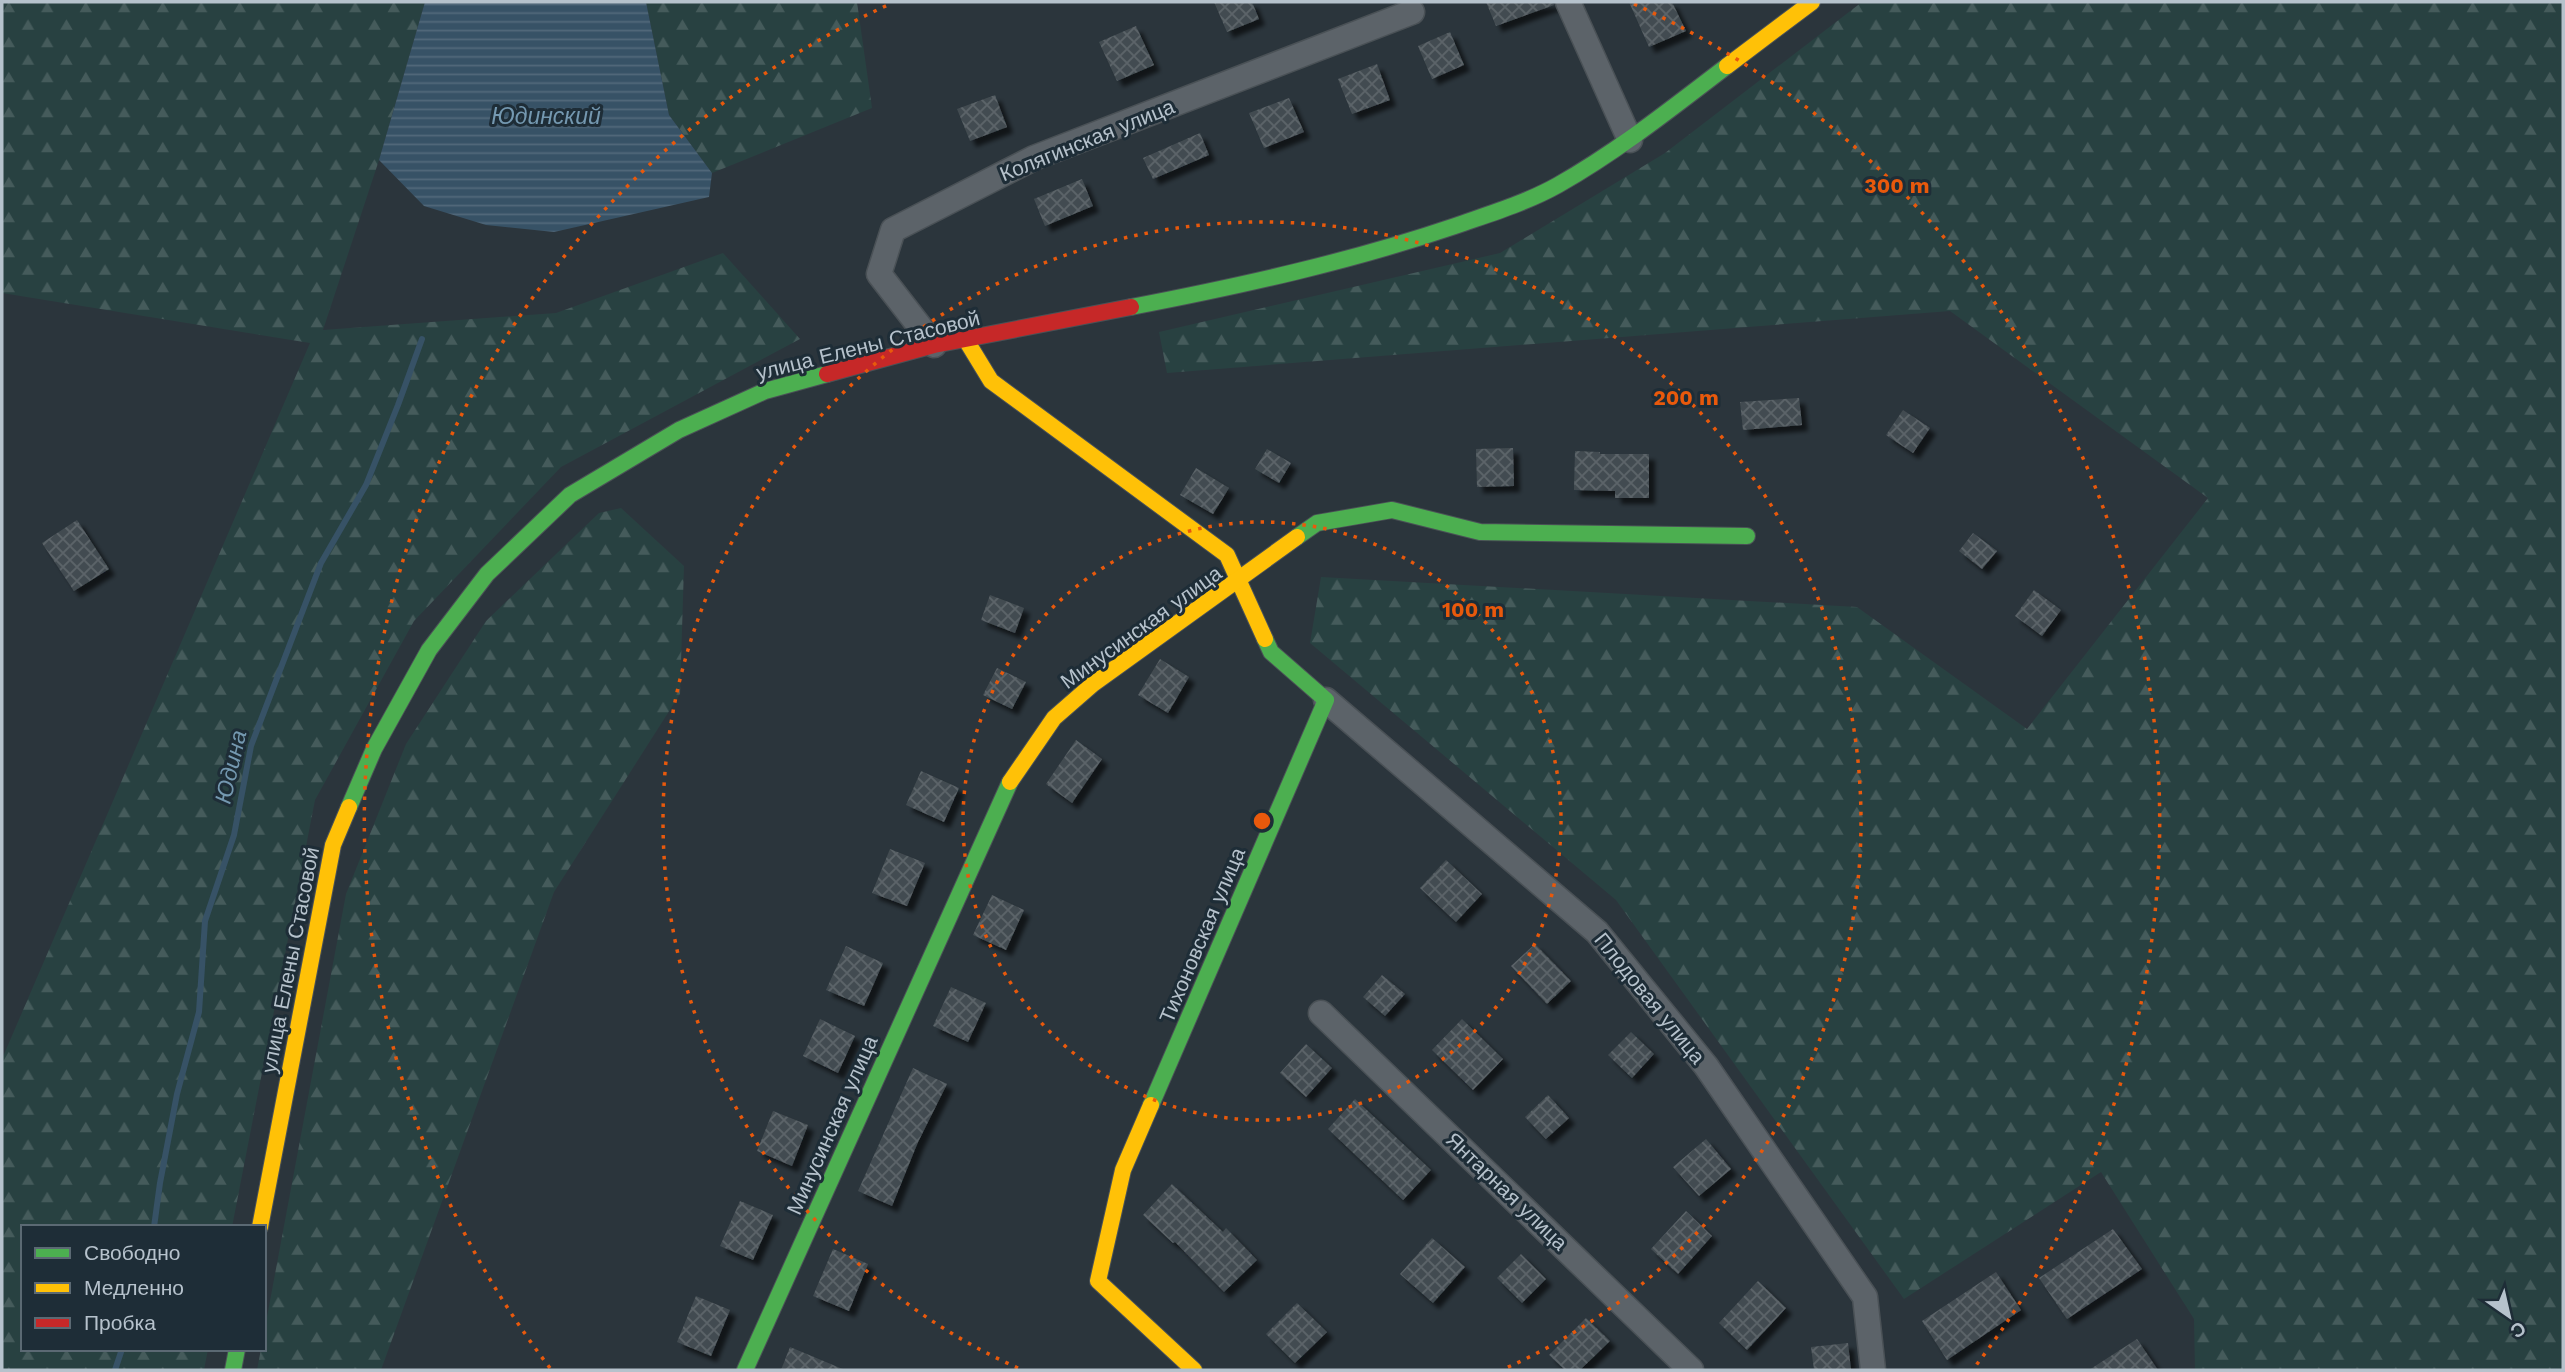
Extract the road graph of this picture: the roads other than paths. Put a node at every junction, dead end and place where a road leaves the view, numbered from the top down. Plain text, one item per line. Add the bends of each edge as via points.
1 (1568, 2) edge
2 (1812, 2) edge
3 (1412, 12) dead end
4 (1630, 140) junction
5 (966, 340) junction
6 (934, 345) junction
7 (1748, 536) dead end
8 (1238, 582) junction
9 (1326, 699) junction
10 (1321, 1013) dead end
11 (260, 1225) edge
12 (237, 1351) edge
13 (233, 1370) edge
14 (745, 1370) edge
15 (1194, 1370) edge
16 (1692, 1370) edge
17 (1873, 1370) edge

1 - 4 street
2 - 4 street, улица Елены Стасовой
3 - 6 street, Колягинская улица via 1034,158 893,230 879,274
4 - 5 street, улица Елены Стасовой via 1556,186 1390,248 1210,292
5 - 6 street, улица Елены Стасовой
5 - 8 street via 991,381 1227,555
6 - 11 street, улица Елены Стасовой via 765,391 679,430 570,495 486,574 429,650 374,749 334,845
7 - 8 street, Минусинская улица via 1480,533 1392,510 1317,523
8 - 9 street via 1271,652
8 - 14 street, Минусинская улица via 1093,684 1054,718 1009,783
9 - 15 street, Тихоновская улица via 1123,1170 1098,1282
9 - 17 street, Плодовая улица via 1597,932 1706,1066 1865,1297
10 - 16 street, Янтарная улица
12 - 13 street

